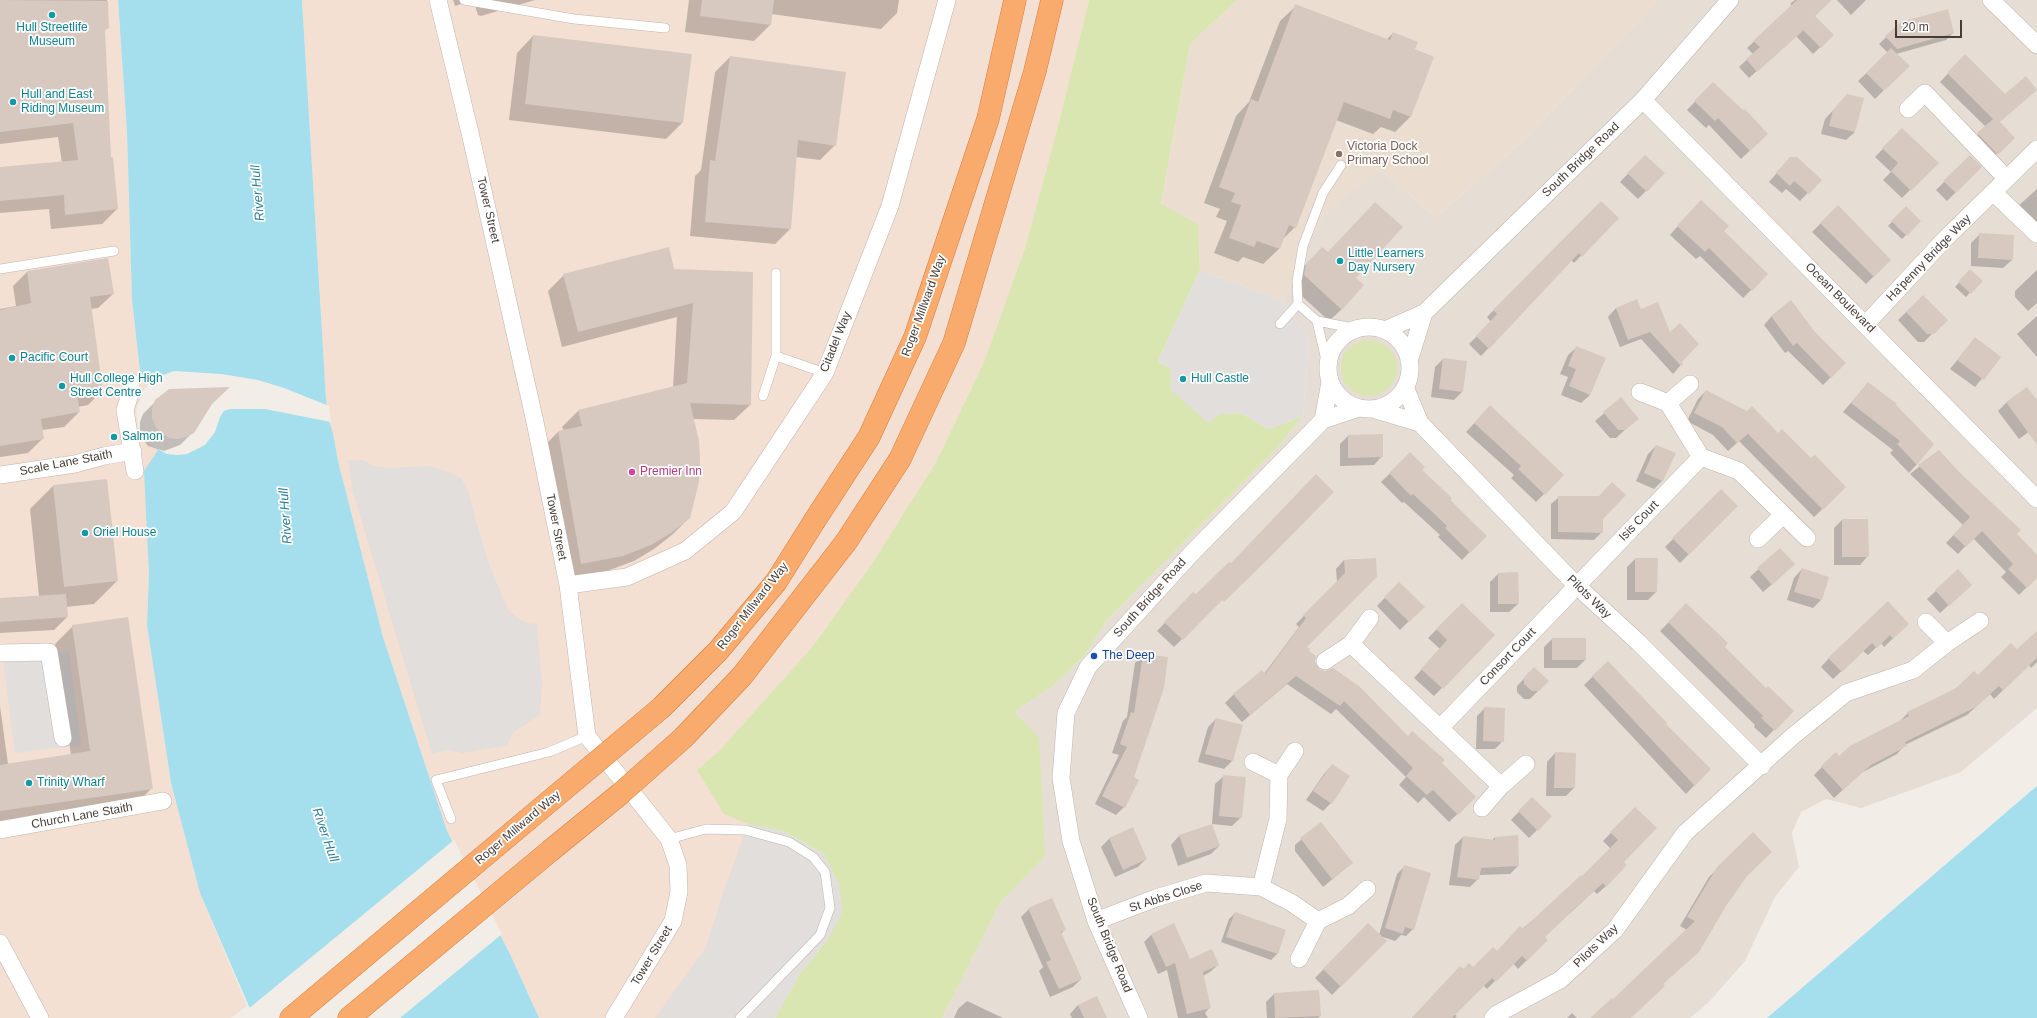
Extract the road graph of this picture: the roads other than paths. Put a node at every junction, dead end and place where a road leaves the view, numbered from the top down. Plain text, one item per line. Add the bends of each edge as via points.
1 (438, 0) edge
2 (464, 0) edge
3 (947, 0) edge
4 (1015, 0) edge
5 (1052, 0) edge
6 (1730, 0) edge
7 (1991, 0) edge
8 (665, 28) dead end
9 (2037, 45) edge
10 (1643, 100) junction
11 (1908, 109) dead end
12 (2037, 149) edge
13 (1341, 165) dead end
14 (2006, 178) junction
15 (1993, 192) junction
16 (2037, 234) edge
17 (114, 250) dead end
18 (0, 269) edge
19 (776, 273) dead end
20 (1298, 304) junction
21 (1424, 313) junction
22 (1317, 321) junction
23 (1280, 324) dead end
24 (1866, 324) junction
25 (1358, 328) junction
26 (1385, 330) junction
27 (776, 356) junction
28 (1409, 361) junction
29 (825, 373) junction
30 (1329, 376) junction
31 (131, 382) dead end
32 (1690, 384) dead end
33 (1405, 387) junction
34 (1640, 392) dead end
35 (763, 396) dead end
36 (1668, 403) junction
37 (1366, 409) junction
38 (1323, 420) junction
39 (1420, 423) junction
40 (132, 452) junction
41 (1701, 457) junction
42 (135, 471) dead end
43 (0, 475) edge
44 (2037, 499) edge
45 (1784, 515) junction
46 (1807, 538) dead end
47 (1758, 539) dead end
48 (568, 585) junction
49 (1577, 586) junction
50 (1370, 618) dead end
51 (1980, 621) dead end
52 (1926, 622) dead end
53 (1947, 643) junction
54 (1351, 644) junction
55 (0, 653) edge
56 (1325, 661) dead end
57 (1440, 728) junction
58 (587, 736) junction
59 (63, 738) dead end
60 (1295, 751) dead end
61 (1253, 762) dead end
62 (1526, 764) dead end
63 (1762, 766) junction
64 (1279, 775) junction
65 (1501, 786) junction
66 (163, 801) dead end
67 (1482, 808) dead end
68 (451, 819) dead end
69 (0, 830) edge
70 (669, 839) junction
71 (1261, 887) junction
72 (1367, 889) dead end
73 (1096, 921) junction
74 (1318, 921) junction
75 (0, 943) edge
76 (1299, 959) dead end
77 (40, 1018) edge
78 (291, 1018) edge
79 (349, 1018) edge
80 (614, 1018) edge
81 (740, 1018) edge
82 (1139, 1018) edge
83 (1493, 1018) edge

1 - 48 street, Tower Street via 477,160
2 - 8 lane via 574,19
3 - 29 street, Citadel Way via 890,206
4 - 78 highway, Roger Millward Way, bridge via 988,119 915,337 869,437 776,582 718,652 661,708
5 - 79 highway, bridge via 1035,71 954,343 900,459 846,542 742,676 683,738 620,794
6 - 10 street, South Bridge Road
7 - 9 street
10 - 21 street, South Bridge Road
10 - 24 street, Ocean Boulevard
11 - 14 street via 1925,93
12 - 14 street, Ha'penny Bridge Way
13 - 20 lane via 1323,192 1303,246 1297,281
14 - 15 street, Ha'penny Bridge Way
15 - 16 street
15 - 24 street, Ha'penny Bridge Way via 1944,240
17 - 18 lane
19 - 27 lane
20 - 22 lane
20 - 23 lane
21 - 26 street, South Bridge Road
21 - 28 street, South Bridge Road
22 - 25 lane
22 - 30 lane
24 - 44 street, Ocean Boulevard
25 - 26 street via 1372,327
25 - 30 street via 1336,343 1330,355
26 - 28 street via 1405,348
27 - 29 lane
27 - 35 lane
28 - 33 street via 1410,374
29 - 48 street, Citadel Way via 733,512 685,551 627,577
30 - 37 street via 1336,394 1347,403
30 - 38 street
31 - 40 street via 125,410
32 - 36 street
33 - 37 street via 1398,398 1386,406
33 - 39 street, Pilots Way
34 - 36 street
36 - 41 street
37 - 38 street, South Bridge Road
37 - 39 street, Pilots Way
38 - 73 street, South Bridge Road via 1190,555 1088,667 1066,713 1061,778 1070,841
39 - 49 street, Pilots Way
40 - 42 street
40 - 43 street, Scale Lane Staith via 75,464
41 - 45 street via 1739,471
41 - 49 street, Isis Court
45 - 46 street
45 - 47 street
48 - 58 street, Tower Street
49 - 57 street, Consort Court
49 - 63 street, Pilots Way via 1649,653
50 - 54 street
51 - 53 street, Pilots Way
52 - 53 street
53 - 63 street, Pilots Way via 1913,670 1846,693 1793,736
54 - 56 street
54 - 57 street
55 - 59 street via 49,652
57 - 65 street
58 - 68 lane via 550,752 436,780
58 - 70 street, Tower Street
60 - 64 street
61 - 64 street
62 - 65 street
63 - 83 street, Pilots Way via 1685,833 1615,930 1560,980
64 - 71 street via 1278,819
65 - 67 street
66 - 69 street, Church Lane Staith
70 - 80 street, Tower Street via 678,865 679,892 673,921
70 - 81 lane via 706,829 745,830 789,842 813,856 825,872 830,908 820,935
71 - 73 street, St Abbs Close via 1206,883 1156,898
71 - 74 street, St Abbs Close via 1292,903
72 - 74 street via 1348,906
73 - 82 street, South Bridge Road
74 - 76 street
75 - 77 street

